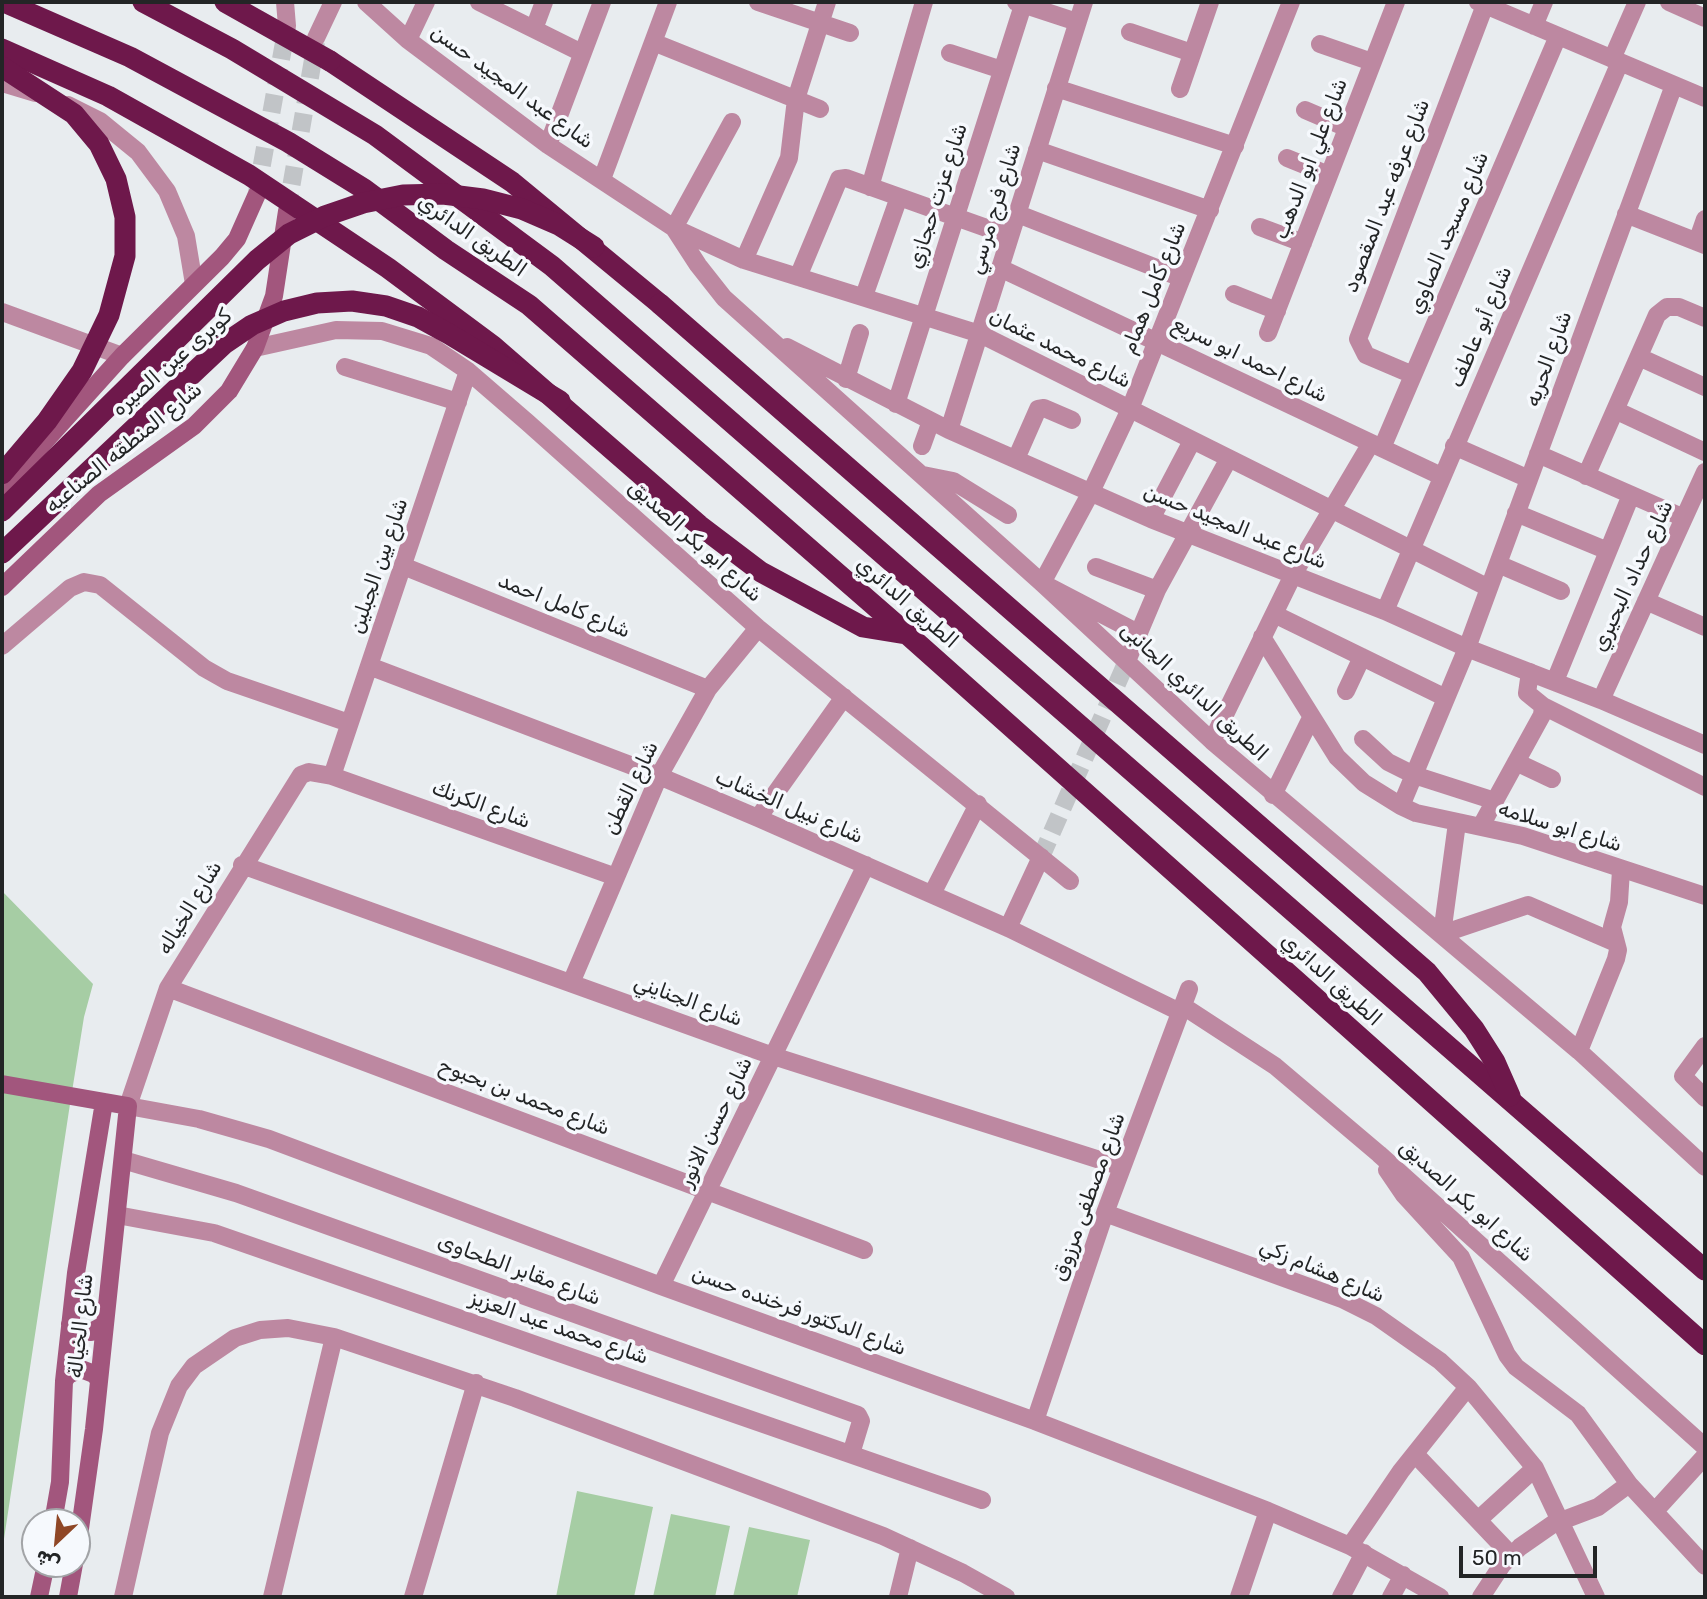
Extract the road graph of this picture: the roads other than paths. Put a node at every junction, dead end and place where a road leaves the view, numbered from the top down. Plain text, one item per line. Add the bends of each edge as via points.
1 (4, 2) edge
2 (142, 2) edge
3 (225, 2) edge
4 (285, 2) edge
5 (333, 2) edge
6 (366, 2) edge
7 (426, 2) edge
8 (479, 2) edge
9 (544, 2) edge
10 (602, 2) edge
11 (668, 2) edge
12 (758, 2) edge
13 (827, 2) edge
14 (924, 2) edge
15 (1084, 2) edge
16 (1210, 2) edge
17 (1291, 2) edge
18 (1396, 2) edge
19 (1544, 2) edge
20 (1637, 2) edge
21 (1669, 2) edge
22 (1021, 3) edge
23 (1481, 3) edge
24 (1705, 18) edge
25 (1077, 22) junction
26 (820, 23) junction
27 (287, 26) tunnel mouth
28 (1534, 26) junction
29 (534, 29) junction
30 (1130, 32) dead end
31 (850, 33) dead end
32 (1558, 36) junction
33 (316, 38) tunnel mouth
34 (408, 40) junction
35 (653, 42) junction
36 (1320, 44) dead end
37 (2, 49) edge
38 (950, 53) dead end
39 (1192, 53) junction
40 (582, 54) junction
41 (1616, 61) junction
42 (1372, 62) junction
43 (2, 67) edge
44 (1002, 70) junction
45 (2, 83) edge
46 (1674, 85) junction
47 (1056, 88) junction
48 (1180, 89) dead end
49 (796, 99) junction
50 (1705, 99) edge
51 (820, 109) dead end
52 (1305, 110) dead end
53 (732, 122) dead end
54 (1347, 128) junction
55 (548, 145) junction
56 (1235, 146) junction
57 (1037, 150) junction
58 (1287, 158) dead end
59 (1329, 176) junction
60 (602, 179) junction
61 (870, 187) junction
62 (257, 194) tunnel mouth
63 (898, 197) junction
64 (1210, 210) junction
65 (287, 211) tunnel mouth
66 (1017, 214) junction
67 (1626, 214) junction
68 (955, 217) junction
69 (1705, 219) edge
70 (1260, 227) dead end
71 (674, 228) junction
72 (1009, 236) junction
73 (1303, 243) junction
74 (1701, 243) edge
75 (594, 247) junction
76 (744, 260) junction
77 (1000, 268) junction
78 (798, 277) junction
79 (1182, 278) junction
80 (194, 284) junction
81 (1234, 294) dead end
82 (864, 296) junction
83 (1277, 311) junction
84 (2, 312) edge
85 (925, 315) junction
86 (1705, 318) edge
87 (757, 331) junction
88 (860, 332) dead end
89 (1268, 333) dead end
90 (980, 334) junction
91 (1158, 341) junction
92 (256, 348) junction
93 (122, 356) junction
94 (1639, 357) junction
95 (345, 367) dead end
96 (468, 372) junction
97 (1413, 375) junction
98 (846, 379) junction
99 (1705, 387) edge
100 (560, 401) junction
101 (458, 402) junction
102 (896, 404) junction
103 (1130, 409) junction
104 (1615, 410) junction
105 (1072, 420) dead end
106 (931, 421) junction
107 (949, 430) junction
108 (1192, 441) junction
109 (922, 446) dead end
110 (1376, 446) junction
111 (1454, 446) junction
112 (1705, 452) edge
113 (1538, 454) junction
114 (1016, 459) junction
115 (1228, 460) junction
116 (1705, 472) edge
117 (2, 474) edge
118 (923, 475) junction
119 (1586, 475) junction
120 (1441, 476) junction
121 (1529, 479) junction
122 (2, 489) edge
123 (1091, 492) junction
124 (1631, 495) junction
125 (2, 511) edge
126 (1333, 511) junction
127 (1516, 513) junction
128 (1008, 514) dead end
129 (1684, 518) junction
130 (1151, 519) junction
131 (1187, 534) junction
132 (1411, 550) junction
133 (1608, 551) junction
134 (2, 553) edge
135 (1498, 564) junction
136 (403, 566) junction
137 (1097, 567) dead end
138 (1293, 575) junction
139 (1042, 583) junction
140 (2, 587) edge
141 (1489, 588) junction
142 (1157, 590) junction
143 (1561, 591) dead end
144 (1646, 601) junction
145 (1385, 611) junction
146 (1274, 614) junction
147 (1705, 627) edge
148 (758, 628) junction
149 (1138, 633) junction
150 (907, 634) junction
151 (1262, 637) junction
152 (2, 646) edge
153 (1467, 648) junction
154 (1362, 657) junction
155 (1127, 661) junction
156 (369, 666) junction
157 (1530, 672) junction
158 (1555, 681) junction
159 (708, 689) junction
160 (1346, 691) dead end
161 (844, 697) junction
162 (1446, 698) junction
163 (1601, 700) junction
164 (1543, 706) junction
165 (1311, 718) junction
166 (349, 723) junction
167 (1363, 739) dead end
168 (1212, 741) junction
169 (1705, 744) edge
170 (1516, 762) junction
171 (1414, 775) junction
172 (332, 776) junction
173 (659, 776) junction
174 (1552, 779) dead end
175 (1705, 787) edge
176 (1273, 795) junction
177 (1495, 801) junction
178 (978, 804) junction
179 (1401, 806) junction
180 (758, 818) junction
181 (1457, 823) junction
182 (1481, 826) junction
183 (1041, 857) junction
184 (243, 865) junction
185 (866, 865) junction
186 (1622, 870) junction
187 (616, 877) junction
188 (1070, 881) dead end
189 (932, 894) junction
190 (1705, 896) edge
191 (1008, 928) junction
192 (1442, 934) junction
193 (1616, 943) junction
194 (571, 983) junction
195 (168, 988) junction
196 (1184, 1002) junction
197 (1705, 1046) edge
198 (1579, 1051) junction
199 (773, 1056) junction
200 (2, 1084) edge
201 (1510, 1096) junction
202 (1705, 1098) edge
203 (104, 1102) junction
204 (128, 1106) junction
205 (1379, 1154) junction
206 (123, 1160) junction
207 (1122, 1167) junction
208 (1705, 1167) edge
209 (708, 1191) junction
210 (1105, 1213) junction
211 (117, 1215) junction
212 (864, 1250) dead end
213 (1705, 1270) edge
214 (661, 1286) junction
215 (70, 1324) junction
216 (104, 1325) junction
217 (334, 1337) junction
218 (1705, 1345) edge
219 (99, 1380) junction
220 (64, 1381) junction
221 (476, 1383) junction
222 (1468, 1387) junction
223 (1035, 1421) junction
224 (1705, 1447) edge
225 (851, 1454) junction
226 (1415, 1454) junction
227 (1705, 1456) edge
228 (1535, 1468) junction
229 (1629, 1484) junction
230 (982, 1500) dead end
231 (55, 1508) edge
232 (82, 1508) edge
233 (1268, 1511) junction
234 (1655, 1511) junction
235 (1478, 1520) junction
236 (1561, 1521) junction
237 (910, 1548) junction
238 (1357, 1550) junction
239 (1511, 1555) junction
240 (1705, 1566) edge
241 (1403, 1575) junction
242 (43, 1578) edge
243 (71, 1578) edge
244 (38, 1597) edge
245 (68, 1597) edge
246 (123, 1597) edge
247 (272, 1597) edge
248 (413, 1597) edge
249 (898, 1597) edge
250 (1006, 1597) edge
251 (1239, 1597) edge
252 (1341, 1597) edge
253 (1391, 1597) edge
254 (1440, 1597) edge
255 (1481, 1597) edge
256 (1596, 1597) edge

1 - 150 highway, الطريق الدائري via 130,57 229,108 364,189 529,305
2 - 201 highway, الطريق الدائري via 232,49 375,135 552,266
3 - 75 highway, bridge via 422,119
4 - 27 street
5 - 33 street
6 - 34 street, شارع عبد المجيد حسن
7 - 34 street
8 - 29 street
9 - 29 street
10 - 40 street
11 - 35 street
12 - 26 street
13 - 26 street
14 - 61 street
15 - 25 street, شارع فرج مرسي
16 - 39 street
17 - 56 street, شارع كامل همام
18 - 42 street, شارع علي ابو الدهب
19 - 28 street
20 - 41 street, شارع أبو عاطف
21 - 24 street
22 - 25 street
22 - 44 street, شارع عزت حجازي
23 - 28 street
23 - 97 street, شارع عرفه عبد المقصود via 1358,339 1366,355
25 - 47 street, شارع فرج مرسي
26 - 31 street
26 - 49 street
28 - 32 street
29 - 40 street
30 - 39 street
32 - 41 street
32 - 97 street, شارع مسجد الصاوي
34 - 55 street, شارع عبد المجيد حسن
35 - 49 street
35 - 60 street
36 - 42 street
37 - 100 highway via 108,96 249,176 441,306
38 - 44 street
39 - 48 street
40 - 55 street
41 - 46 street
41 - 111 street, شارع أبو عاطف
42 - 54 street, شارع علي ابو الدهب
43 - 117 highway, bridge via 74,114 99,144 116,179 125,217 125,256 109,315 82,371
44 - 68 street, شارع عزت حجازي
45 - 80 street via 58,100 100,121 138,152 167,191 186,236
46 - 50 street
46 - 67 street, شارع الحريه
47 - 56 street
47 - 57 street, شارع فرج مرسي
49 - 51 street
49 - 76 street via 789,158
52 - 54 street
53 - 71 street
54 - 59 street, شارع علي ابو الدهب
55 - 60 street, شارع عبد المجيد حسن
56 - 64 street, شارع كامل همام
57 - 64 street
57 - 66 street, شارع فرج مرسي
58 - 59 street
59 - 73 street, شارع علي ابو الدهب
60 - 71 street, شارع محمد عثمان
61 - 63 street
61 - 78 street via 846,178 835,184
62 - 80 street via 237,239
63 - 68 street
63 - 82 street
64 - 79 street, شارع كامل همام
65 - 92 street, شارع المنطقه الصناعيه via 274,296
66 - 72 street, شارع فرج مرسي
66 - 79 street
67 - 74 street
67 - 113 street, شارع الحريه
68 - 72 street
68 - 85 street, شارع عزت حجازي
69 - 74 street
70 - 73 street
71 - 76 street, شارع محمد عثمان
71 - 87 street, الطريق الدائري الجانبى via 724,298
72 - 77 street, شارع فرج مرسي
73 - 83 street, شارع علي ابو الدهب
75 - 125 highway, bridge via 522,209 443,194 402,195 325,216 289,234 257,260
75 - 201 highway, bridge via 1427,972 1474,1028
76 - 78 street, شارع محمد عثمان
77 - 90 street, شارع فرج مرسي
77 - 91 street, شارع احمد ابو سريع
78 - 82 street, شارع محمد عثمان
79 - 91 street, شارع كامل همام
80 - 93 street
81 - 83 street
82 - 85 street, شارع محمد عثمان
83 - 89 street, شارع علي ابو الدهب
84 - 93 street
85 - 90 street, شارع محمد عثمان
85 - 102 street, شارع عزت حجازي
86 - 94 street via 1667,307 1657,315
87 - 98 street, شارع عبد المجيد حسن
87 - 118 street, الطريق الدائري الجانبى
88 - 98 street
90 - 103 street, شارع محمد عثمان
90 - 107 street, شارع فرج مرسي
91 - 103 street, شارع كامل همام
91 - 110 street, شارع احمد ابو سريع
92 - 96 street, شارع ابو بكر الصديق via 336,330 383,331 431,346
92 - 140 street, شارع المنطقه الصناعيه via 213,409 99,494
93 - 122 street
94 - 99 street
94 - 104 street
95 - 101 street
96 - 101 street, شارع بين الجبلين
96 - 148 street, شارع ابو بكر الصديق
97 - 110 street, شارع مسجد الصاوي
98 - 102 street, شارع عبد المجيد حسن
100 - 134 highway, كوبرى عين الصيره, bridge via 418,317 386,306 352,301 284,311 224,344
100 - 150 highway via 699,525 761,572 863,627
101 - 136 street, شارع بين الجبلين
102 - 106 street, شارع عبد المجيد حسن
103 - 108 street, شارع محمد عثمان
103 - 123 street, شارع كامل همام
104 - 112 street
104 - 119 street
105 - 114 street via 1038,409
106 - 107 street, شارع عبد المجيد حسن
106 - 109 street
107 - 114 street, شارع عبد المجيد حسن
108 - 115 street, شارع محمد عثمان
108 - 130 street
110 - 120 street, شارع احمد ابو سريع
110 - 126 street, شارع مسجد الصاوي
111 - 120 street, شارع أبو عاطف
111 - 121 street
113 - 119 street
113 - 121 street, شارع الحريه
114 - 123 street, شارع عبد المجيد حسن
115 - 126 street, شارع محمد عثمان
115 - 131 street
116 - 129 street, شارع حداد البحيري
118 - 128 street via 953,481
118 - 139 street, الطريق الدائري الجانبى
119 - 124 street
120 - 132 street, شارع أبو عاطف
121 - 127 street, شارع الحريه
123 - 130 street, شارع عبد المجيد حسن
123 - 139 street, شارع كامل همام
124 - 129 street
124 - 133 street
126 - 132 street, شارع محمد عثمان
126 - 138 street, شارع مسجد الصاوي
127 - 133 street
127 - 135 street, شارع الحريه
129 - 144 street, شارع حداد البحيري
130 - 131 street, شارع عبد المجيد حسن
131 - 138 street, شارع عبد المجيد حسن
131 - 142 street
132 - 141 street, شارع محمد عثمان
132 - 145 street, شارع أبو عاطف
133 - 158 street
135 - 141 street, شارع الحريه
135 - 143 street
136 - 156 street, شارع بين الجبلين
136 - 159 street, شارع كامل احمد
137 - 142 street
138 - 145 street, شارع عبد المجيد حسن
138 - 146 street
139 - 149 street
139 - 155 street, الطريق الدائري الجانبى
141 - 153 street, شارع الحريه
142 - 149 street
144 - 147 street
144 - 163 street, شارع حداد البحيري
145 - 153 street, شارع عبد المجيد حسن
146 - 151 street
146 - 154 street
148 - 159 street, شارع القطن
148 - 161 street, شارع ابو بكر الصديق
149 - 155 street
150 - 218 highway, الطريق الدائري
151 - 165 street, شارع ابو سلامه
151 - 168 street
152 - 166 street via 70,588 85,582 100,584 204,668 227,681
153 - 157 street, شارع عبد المجيد حسن
153 - 162 street
154 - 160 street
154 - 162 street
155 - 168 street, الطريق الدائري الجانبى
156 - 166 street, شارع بين الجبلين
156 - 173 street, شارع نبيل الخشاب
157 - 158 street, شارع عبد المجيد حسن
157 - 164 street via 1527,694
158 - 163 street, شارع عبد المجيد حسن
159 - 173 street, شارع القطن
161 - 178 street, شارع ابو بكر الصديق
161 - 180 street
162 - 171 street
163 - 169 street, شارع عبد المجيد حسن
164 - 170 street
164 - 175 street
165 - 176 street
165 - 179 street, شارع ابو سلامه via 1337,757 1364,783
166 - 172 street, شارع بين الجبلين
167 - 171 street via 1388,762
168 - 176 street, الطريق الدائري الجانبى
170 - 174 street
170 - 177 street
171 - 177 street
171 - 179 street
172 - 184 street, شارع الخياله via 317,772 301,775
172 - 187 street, شارع الكرنك
173 - 180 street, شارع نبيل الخشاب
173 - 187 street, شارع القطن
176 - 192 street, الطريق الدائري الجانبى
177 - 182 street
178 - 183 street, شارع ابو بكر الصديق
178 - 189 street
179 - 181 street, شارع ابو سلامه
180 - 185 street, شارع نبيل الخشاب
181 - 182 street, شارع ابو سلامه
181 - 192 street
182 - 186 street, شارع ابو سلامه
183 - 188 street, شارع ابو بكر الصديق
183 - 191 street
184 - 194 street, شارع الجنايني
184 - 195 street, شارع الخياله
185 - 189 street, شارع نبيل الخشاب
185 - 199 street, شارع حسن الانور
186 - 190 street, شارع ابو سلامه
186 - 193 street via 1612,927
187 - 194 street, شارع القطن
189 - 191 street, شارع نبيل الخشاب
191 - 196 street, شارع نبيل الخشاب
192 - 193 street via 1528,905
192 - 198 street, الطريق الدائري الجانبى
193 - 198 street via 1616,959
194 - 199 street, شارع الجنايني
195 - 204 street, شارع الخياله
195 - 209 street, شارع محمد بن بحبوح
196 - 205 street, شارع ابو بكر الصديق via 1275,1066
196 - 207 street, شارع مصطفى مرزوق
197 - 202 street via 1684,1076
198 - 208 street, الطريق الدائري الجانبى
199 - 207 street, شارع الجنايني
199 - 209 street, شارع حسن الانور
200 - 203 street
201 - 213 highway, الطريق الدائري
203 - 204 street
203 - 215 street, شارع الخيالة
204 - 206 street, شارع الخيالة
204 - 214 street, شارع الدكتور فرخنده حسن via 199,1119 269,1139
205 - 224 street, شارع ابو بكر الصديق
205 - 229 street via 1396,1185 1461,1257 1516,1367 1578,1414
206 - 211 street, شارع الخيالة
206 - 225 street, شارع مقابر الطحاوى via 236,1193 858,1415 861,1421
207 - 210 street, شارع مصطفى مرزوق
209 - 212 street, شارع محمد بن بحبوح
209 - 214 street, شارع حسن الانور
210 - 222 street, شارع هشام زكي via 1342,1299 1409,1337
210 - 223 street, شارع مصطفى مرزوق
211 - 216 street, شارع الخيالة
211 - 225 street, شارع محمد عبد العزيز via 214,1233
214 - 223 street, شارع الدكتور فرخنده حسن
215 - 216 street via 91,1332
215 - 220 street, شارع الخيالة
216 - 219 street, شارع الخيالة
217 - 221 street
217 - 246 street via 310,1330 260,1330 235,1338 194,1366 167,1409
217 - 247 street
219 - 220 street via 81,1369
219 - 232 street, شارع الخيالة
220 - 231 street, شارع الخيالة
221 - 237 street
221 - 248 street
222 - 226 street
222 - 228 street, شارع هشام زكي
223 - 233 street, شارع الدكتور فرخنده حسن
225 - 230 street, شارع محمد عبد العزيز
226 - 235 street
226 - 238 street
227 - 234 street
228 - 235 street
228 - 236 street, شارع هشام زكي
229 - 234 street
229 - 236 street via 1598,1507
233 - 238 street, شارع الدكتور فرخنده حسن
233 - 251 street
234 - 240 street
235 - 239 street
236 - 239 street
236 - 256 street, شارع هشام زكي
237 - 249 street
237 - 250 street
238 - 241 street, شارع الدكتور فرخنده حسن
238 - 252 street
239 - 255 street
241 - 253 street
241 - 254 street, شارع الدكتور فرخنده حسن
242 - 244 street
243 - 245 street

